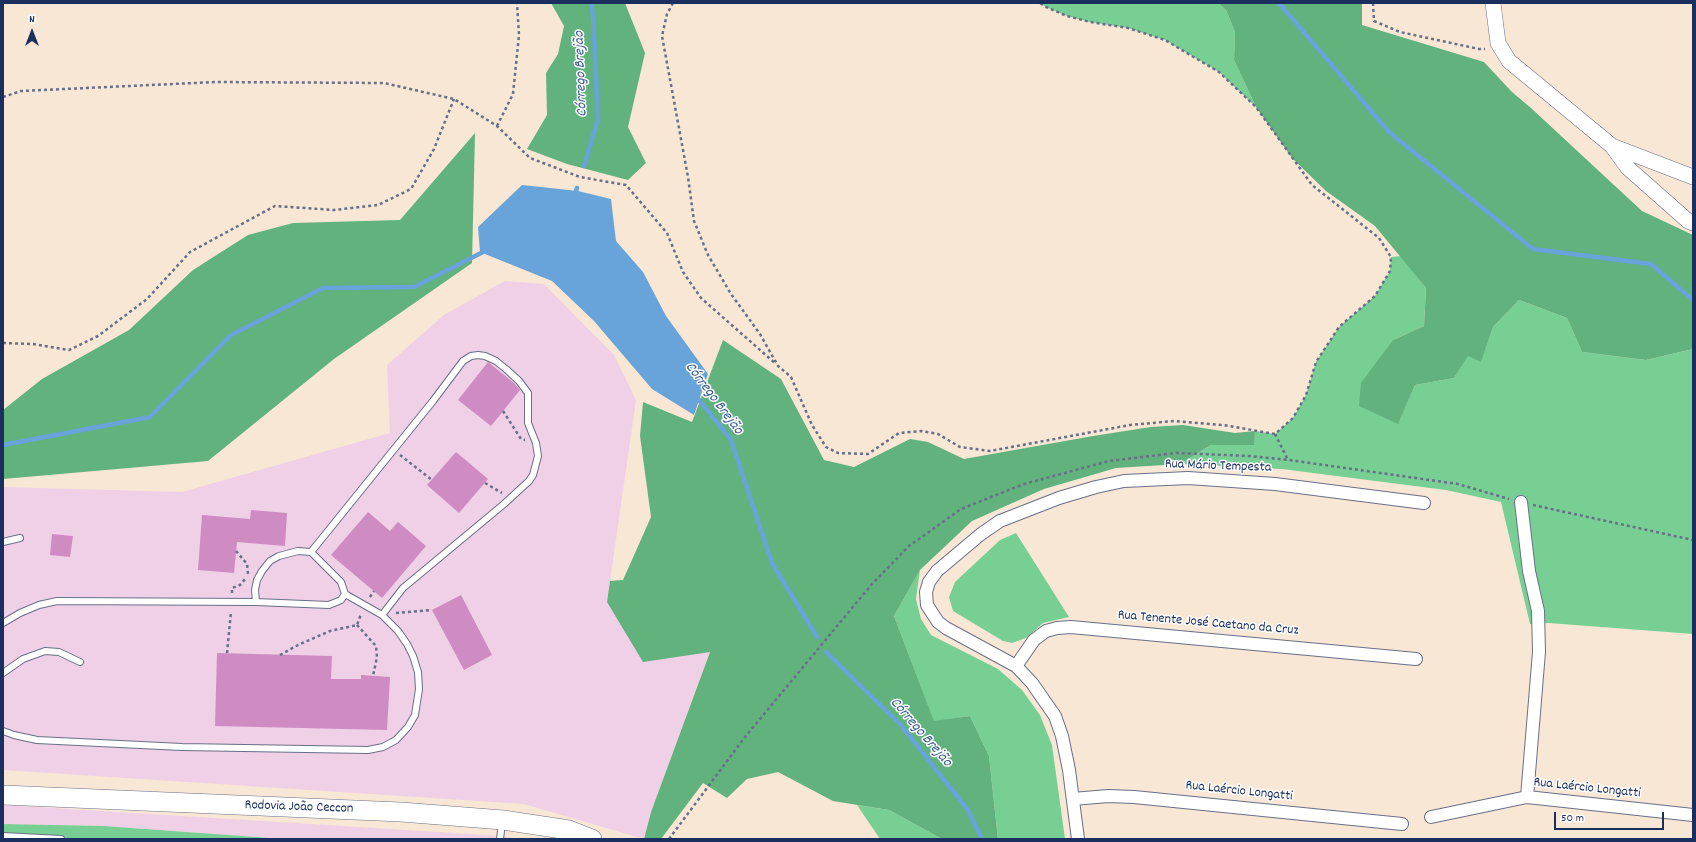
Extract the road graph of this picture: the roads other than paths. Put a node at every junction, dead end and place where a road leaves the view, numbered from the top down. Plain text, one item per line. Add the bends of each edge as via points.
1 (1494, 3) edge
2 (1612, 146) junction
3 (1693, 177) edge
4 (1693, 223) edge
5 (1424, 502) dead end
6 (1520, 502) road end
7 (20, 538) dead end
8 (3, 542) edge
9 (311, 552) junction
10 (344, 594) junction
11 (256, 602) junction
12 (382, 614) junction
13 (3, 623) edge
14 (1416, 659) dead end
15 (80, 662) dead end
16 (1016, 666) junction
17 (3, 673) edge
18 (3, 731) edge
19 (3, 795) edge
20 (1527, 797) junction
21 (1073, 799) junction
22 (1693, 815) edge
23 (1431, 817) dead end
24 (502, 820) junction
25 (1402, 824) dead end
26 (3, 836) edge
27 (61, 839) edge
28 (500, 839) edge
29 (592, 839) edge
30 (1078, 839) edge

1 - 2 street via 1498,43 1509,61
2 - 3 street
2 - 4 street via 1628,168
5 - 16 street, Rua Mário Tempesta via 1275,484 1188,478 1124,481 1096,487 1000,521 938,571 929,582 926,592 927,606 938,622 946,628
6 - 20 street via 1529,571 1538,611 1539,652
7 - 8 lane
9 - 10 lane via 341,582
9 - 11 lane via 290,552 270,561 257,580
9 - 12 lane via 464,361 478,355 496,361 511,373 527,389 528,423 536,443 538,462 534,476 403,588
10 - 11 lane via 341,600 329,605
10 - 12 lane
11 - 13 lane via 57,601 39,604
12 - 18 lane via 408,644 418,672 419,689 415,714 408,728 396,740 383,747 368,750 182,747 37,740
14 - 16 street, Rua Tenente José Caetano da Cruz via 1071,627 1046,631 1034,640
15 - 17 lane via 59,652 45,651 23,659
16 - 21 street, Rua Mário Tempesta via 1032,683 1055,716 1062,736
19 - 24 main road, Rodovia João Ceccon via 401,812
20 - 22 street, Rua Laércio Longatti
20 - 23 street, Rua Laércio Longatti
21 - 25 street, Rua Laércio Longatti via 1134,797
21 - 30 street, Rua Mário Tempesta
24 - 28 lane
24 - 29 main road, Rodovia João Ceccon via 569,830
26 - 27 lane

